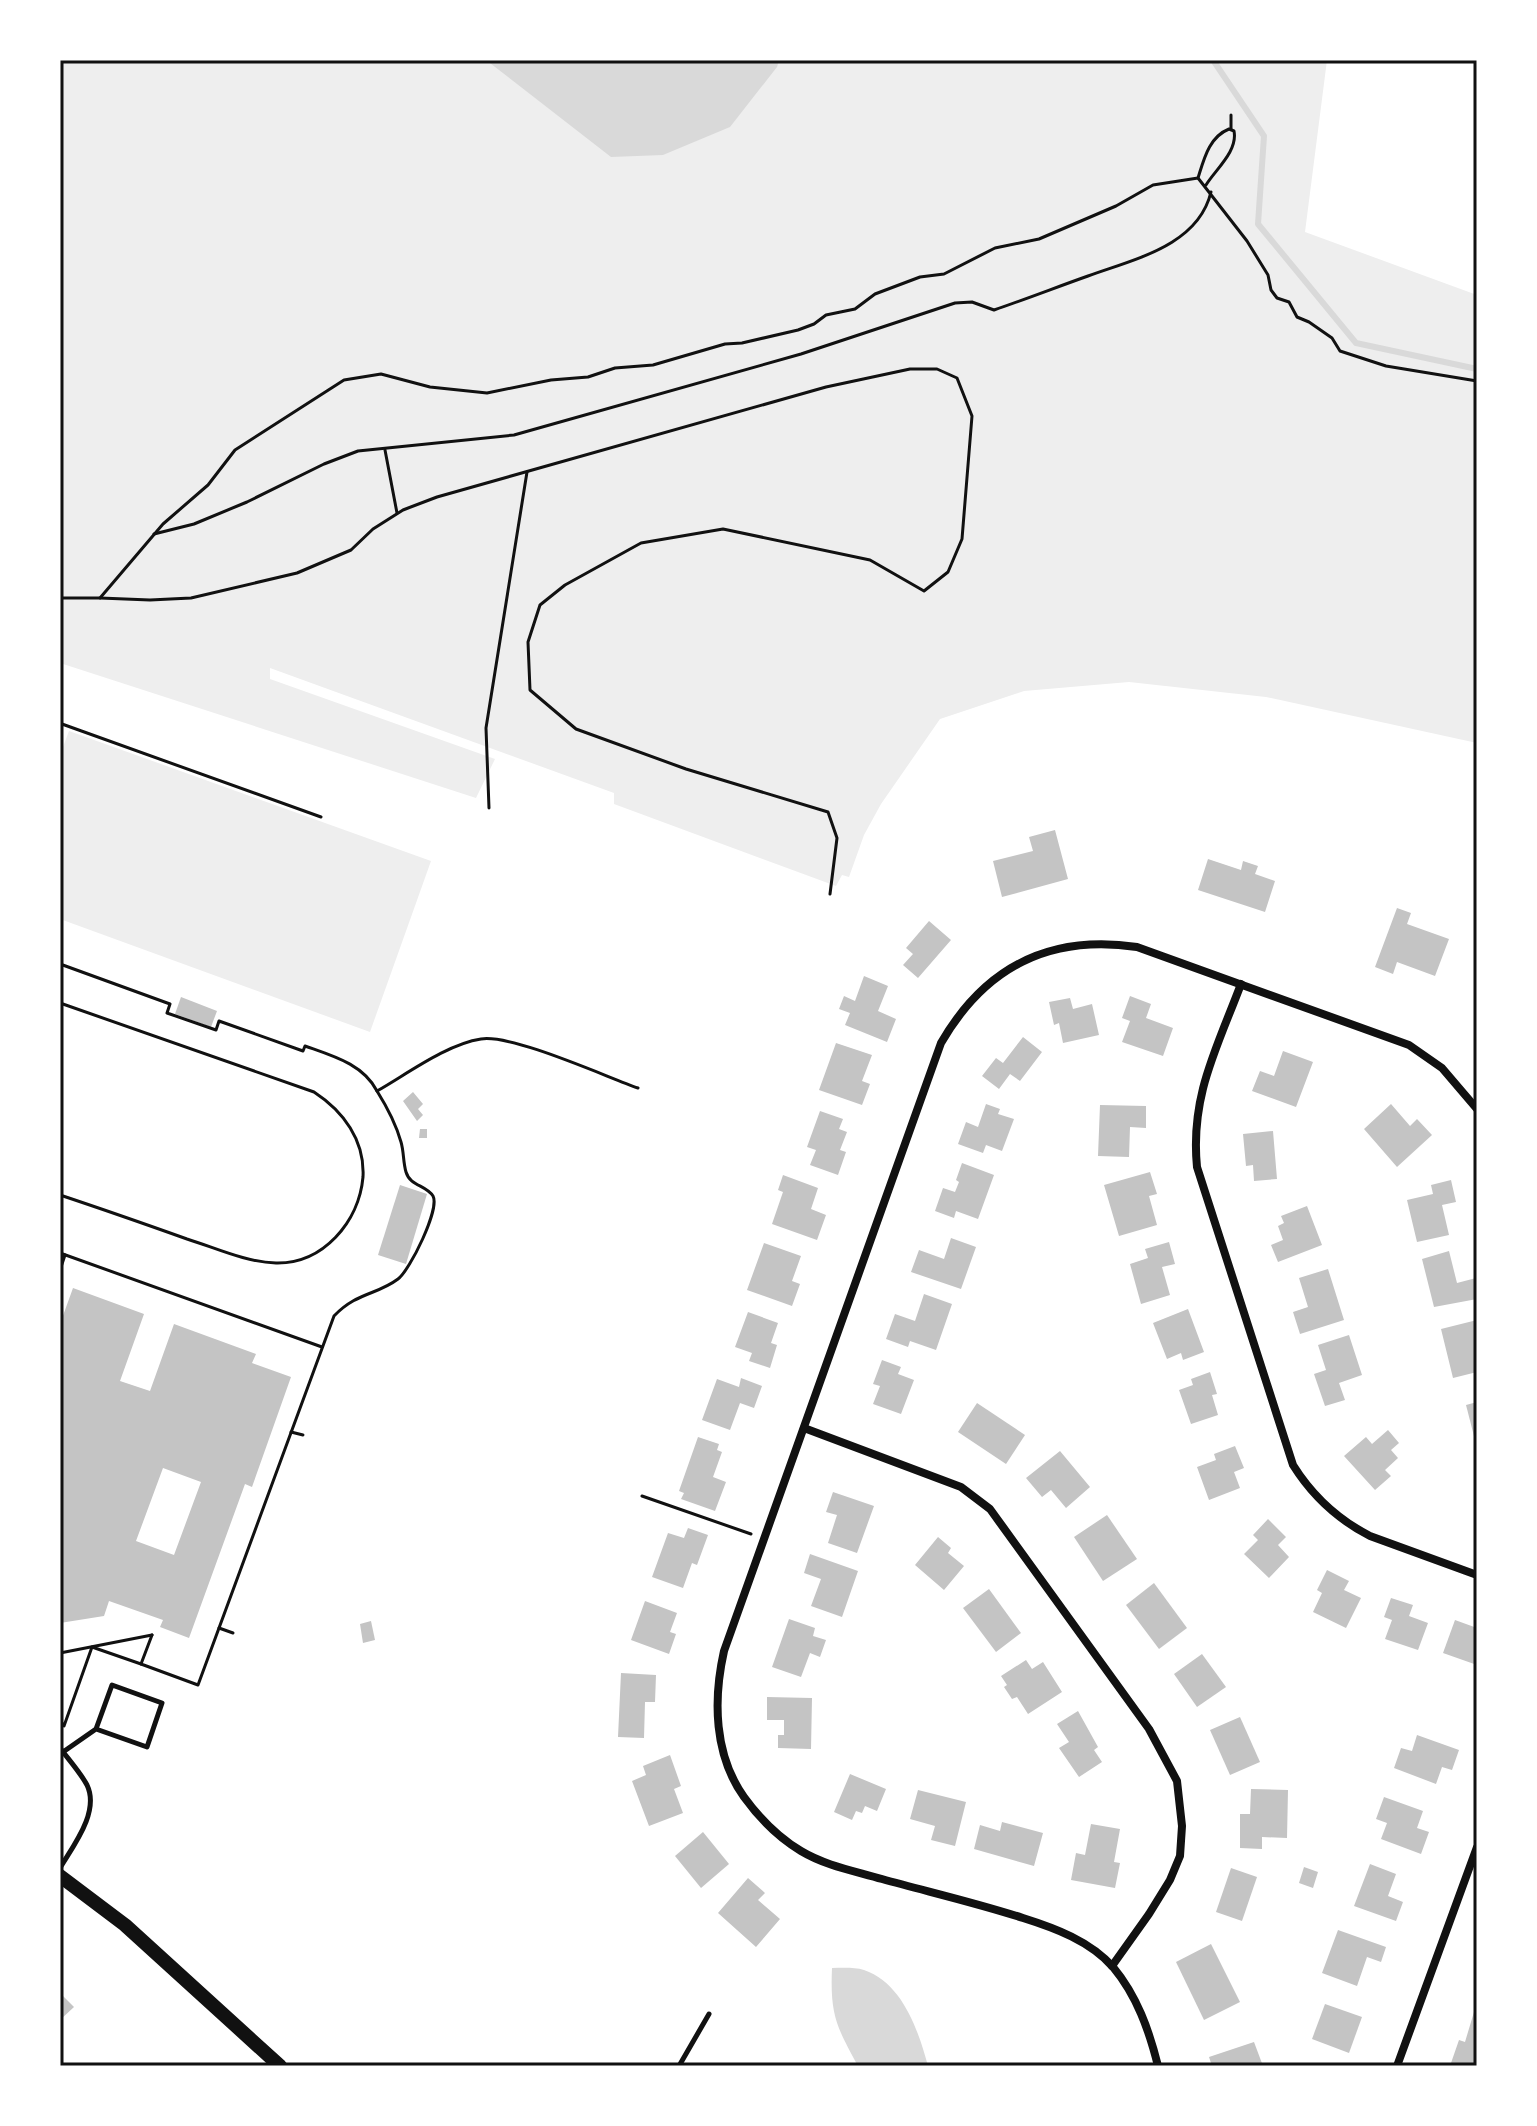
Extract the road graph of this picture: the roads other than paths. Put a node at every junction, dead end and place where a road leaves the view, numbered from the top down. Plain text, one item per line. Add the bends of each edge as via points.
1 (1241, 984) junction
2 (1477, 1109) edge
3 (804, 1428) junction
4 (1477, 1575) edge
5 (96, 1729) junction
6 (61, 1750) edge
7 (1477, 1847) edge
8 (60, 1868) edge
9 (60, 1876) edge
10 (1112, 1966) junction
11 (709, 2014) dead end
12 (280, 2066) edge
13 (679, 2066) edge
14 (1158, 2066) edge
15 (1397, 2066) edge

1 - 2 street via 1409,1045 1442,1068
1 - 3 street via 1137,947 1093,943 1028,958 977,993 941,1043
1 - 4 street via 1202,1084 1195,1127 1197,1167 1293,1465 1313,1494 1354,1528
3 - 10 street via 961,1487 990,1509 1149,1729 1177,1781 1180,1856 1149,1914
3 - 10 street via 719,1671 717,1713 729,1772 766,1823 822,1862 1057,1929
5 - 5 lane via 147,1747 162,1703 112,1685
5 - 6 lane
6 - 8 lane via 88,1788 90,1803 87,1820
7 - 15 street
9 - 12 main road via 125,1925
10 - 14 street via 1135,2000
11 - 13 lane

